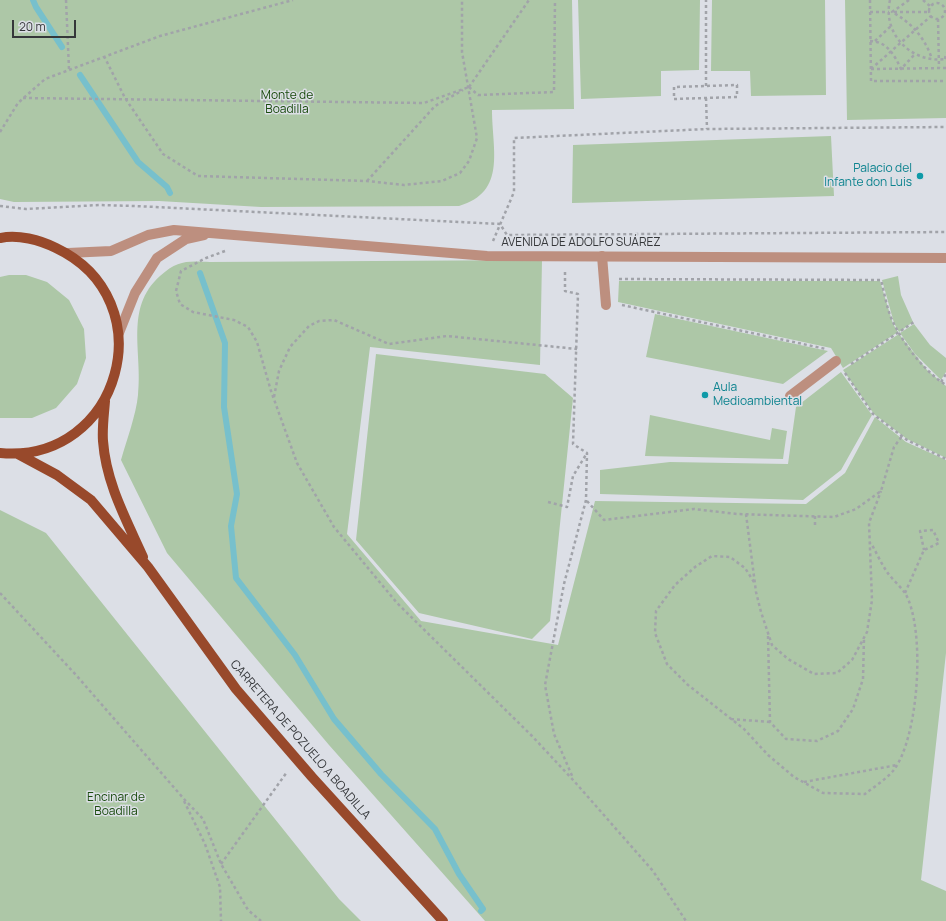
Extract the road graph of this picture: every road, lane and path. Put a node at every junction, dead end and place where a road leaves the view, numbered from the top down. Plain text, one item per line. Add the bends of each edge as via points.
1 (66, 0) edge
2 (293, 0) edge
3 (462, 0) edge
4 (529, 0) edge
5 (555, 0) edge
6 (706, 0) edge
7 (870, 0) edge
8 (890, 0) edge
9 (909, 0) edge
10 (923, 0) edge
11 (937, 2) edge
12 (945, 6) edge
13 (931, 7) junction
14 (946, 11) edge
15 (870, 12) junction
16 (888, 12) junction
17 (892, 12) junction
18 (929, 12) junction
19 (931, 16) junction
20 (945, 18) edge
21 (938, 19) junction
22 (891, 26) junction
23 (916, 30) junction
24 (870, 41) junction
25 (875, 41) junction
26 (900, 43) junction
27 (891, 52) junction
28 (946, 53) edge
29 (915, 54) junction
30 (104, 56) junction
31 (945, 59) edge
32 (933, 60) junction
33 (939, 60) junction
34 (939, 68) junction
35 (946, 68) edge
36 (69, 69) junction
37 (871, 69) junction
38 (902, 69) junction
39 (946, 81) edge
40 (706, 86) junction
41 (469, 87) junction
42 (23, 98) junction
43 (125, 98) junction
44 (706, 98) junction
45 (946, 127) edge
46 (707, 129) junction
47 (0, 132) edge
48 (367, 181) junction
49 (0, 206) edge
50 (500, 224) junction
51 (946, 232) edge
52 (216, 233) junction
53 (0, 238) edge
54 (68, 253) junction
55 (565, 255) junction
56 (487, 256) junction
57 (602, 256) junction
58 (946, 258) edge
59 (617, 286) dead end
60 (611, 304) joint
61 (914, 322) dead end
62 (899, 332) junction
63 (119, 333) junction
64 (577, 349) junction
65 (839, 365) junction
66 (946, 374) edge
67 (941, 382) junction
68 (946, 384) edge
69 (790, 396) dead end
70 (274, 398) junction
71 (105, 401) junction
72 (902, 436) junction
73 (0, 453) edge
74 (587, 453) junction
75 (18, 454) junction
76 (946, 459) edge
77 (881, 491) junction
78 (586, 500) junction
79 (548, 502) dead end
80 (746, 514) junction
81 (814, 516) junction
82 (815, 527) dead end
83 (871, 542) junction
84 (924, 550) junction
85 (148, 567) junction
86 (754, 582) junction
87 (0, 593) edge
88 (905, 593) junction
89 (768, 632) junction
90 (864, 638) junction
91 (730, 719) junction
92 (770, 722) junction
93 (297, 759) junction
94 (897, 765) junction
95 (574, 781) junction
96 (803, 782) junction
97 (184, 799) junction
98 (221, 864) junction
99 (221, 921) edge
100 (261, 921) edge
101 (444, 921) edge
102 (686, 921) edge

1 - 36 path
2 - 30 path via 160,36
3 - 41 path via 462,52
4 - 41 path
5 - 41 path via 554,92 478,95
6 - 40 path
7 - 15 path
8 - 16 path
9 - 17 path
10 - 13 path
11 - 12 path
11 - 13 path
12 - 14 path
13 - 18 path
14 - 20 path
15 - 16 path
15 - 24 path
16 - 17 path
16 - 22 path
17 - 18 path
17 - 23 path
18 - 19 path
19 - 21 path
19 - 23 path
20 - 21 path
21 - 33 path
22 - 25 path
22 - 26 path
23 - 26 path
23 - 32 path
24 - 25 path
24 - 37 path
25 - 27 path
26 - 27 path
26 - 29 path
27 - 37 path
27 - 38 path
28 - 31 path
29 - 32 path
29 - 38 path
30 - 36 path
30 - 43 path
31 - 33 path
32 - 33 path
33 - 34 path
34 - 35 path
34 - 38 path
36 - 42 path via 45,79
37 - 38 path
37 - 39 path via 871,81
40 - 44 path via 737,85 737,97
40 - 44 path via 674,87 674,99
41 - 43 path via 424,103
41 - 48 path via 435,106
41 - 48 path via 476,138 469,161 460,173 442,181 404,185
42 - 43 path
42 - 47 path
43 - 48 path via 163,154 198,176
44 - 46 path
45 - 46 path
46 - 50 path via 514,138 514,192
49 - 50 path via 26,209 114,205
50 - 51 path via 507,235
50 - 56 path
52 - 54 street, AVENIDA DE ADOLFO SUÁREZ via 174,230 148,235 111,251
52 - 56 street, AVENIDA DE ADOLFO SUÁREZ
52 - 63 street, AVENIDA DE ADOLFO SUÁREZ via 186,239 157,258 135,293
52 - 70 path via 225,251 181,271 176,291 180,304 193,312 234,320 248,327 258,342
53 - 54 main road via 25,238 47,243
54 - 63 main road via 93,274 111,302
55 - 56 street, AVENIDA DE ADOLFO SUÁREZ
55 - 57 street, AVENIDA DE ADOLFO SUÁREZ
55 - 64 path via 565,291 578,294
57 - 58 street, AVENIDA DE ADOLFO SUÁREZ
57 - 60 street
59 - 62 path via 617,279 881,280 894,324
60 - 65 path via 829,350
61 - 62 path
62 - 65 path
62 - 67 path via 915,355
63 - 71 main road via 119,357 114,380
64 - 70 path via 447,336 389,344 334,320 319,321 309,326 290,347 279,371
64 - 74 path via 573,444
65 - 69 street
65 - 72 path via 873,414
66 - 67 path
67 - 68 path
70 - 95 path via 297,463 334,528 397,603
71 - 75 main road via 89,422 68,438 44,449
71 - 85 main road, CARRETERA DE POZUELO A BOADILLA via 102,439 107,469 118,503
72 - 76 path
72 - 77 path via 894,447
73 - 75 main road
74 - 78 path
74 - 79 path via 573,476 567,507
75 - 85 main road, CARRETERA DE POZUELO A BOADILLA via 56,474 91,500
77 - 81 path via 856,509 834,516
77 - 83 path via 869,523
78 - 80 path via 604,520 694,509
78 - 95 path via 564,584 545,685 554,734
80 - 81 path
80 - 86 path
81 - 82 path
83 - 88 path via 887,571
83 - 90 path via 872,600
84 - 84 path via 939,543 933,530 920,532
84 - 88 path
85 - 93 main road, CARRETERA DE POZUELO A BOADILLA via 236,689
86 - 89 path via 760,612
86 - 91 path via 744,568 730,557 712,556 675,585 656,611 655,633 667,664 688,685
87 - 97 path via 76,674
88 - 94 path via 912,614 918,649 914,712 907,745
89 - 90 path via 772,645 788,659 814,674 837,673 852,660
89 - 92 path
90 - 92 path via 863,679 853,709 838,731 817,741 786,739
91 - 92 path
91 - 96 path via 744,729 768,755
93 - 98 path
93 - 101 main road, CARRETERA DE POZUELO A BOADILLA
94 - 96 path
94 - 96 path via 865,794 823,792
95 - 102 path via 653,871
97 - 98 path via 203,819
97 - 99 path via 205,844 220,886
98 - 100 path via 248,910

